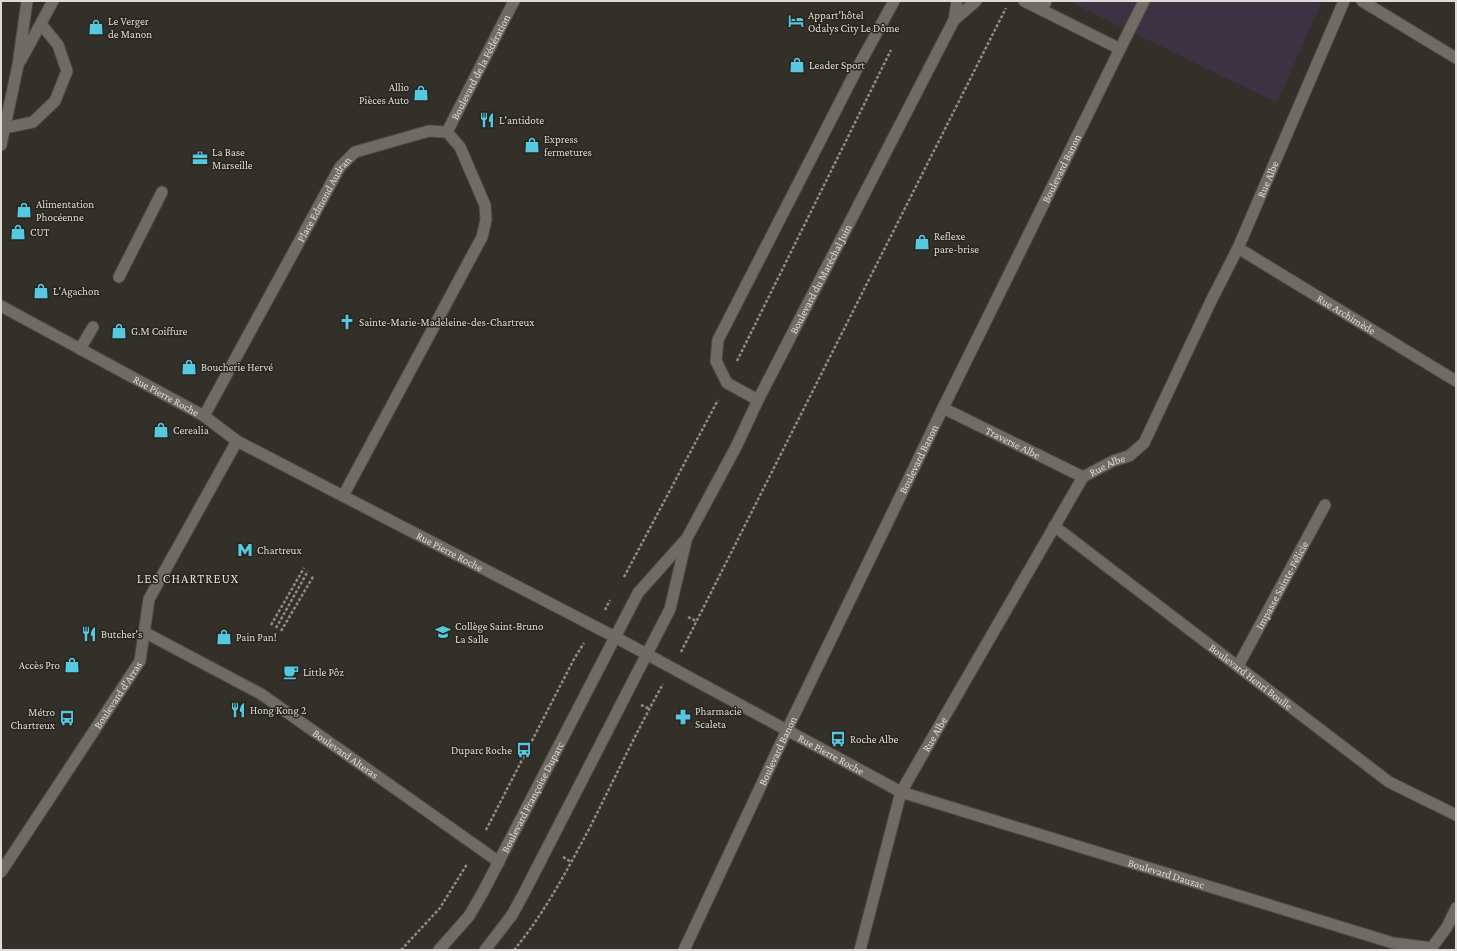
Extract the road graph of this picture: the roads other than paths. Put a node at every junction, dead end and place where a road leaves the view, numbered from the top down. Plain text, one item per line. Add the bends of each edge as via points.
1 (27, 1) edge
2 (53, 1) edge
3 (514, 1) edge
4 (894, 1) edge
5 (957, 1) edge
6 (976, 1) edge
7 (1024, 1) edge
8 (1144, 1) edge
9 (1344, 1) edge
10 (1362, 1) edge
11 (1044, 5) edge
12 (954, 20) junction
13 (41, 24) junction
14 (1120, 49) junction
15 (1456, 58) edge
16 (18, 65) junction
17 (5, 128) junction
18 (447, 132) junction
19 (1, 145) edge
20 (162, 192) dead end
21 (1238, 248) junction
22 (118, 277) dead end
23 (1, 306) edge
24 (92, 327) dead end
25 (80, 349) junction
26 (1456, 381) edge
27 (758, 400) junction
28 (943, 408) junction
29 (204, 416) junction
30 (237, 441) junction
31 (1084, 476) junction
32 (343, 496) junction
33 (1325, 504) dead end
34 (1054, 526) junction
35 (687, 538) junction
36 (144, 632) junction
37 (615, 638) junction
38 (646, 654) junction
39 (1238, 666) junction
40 (787, 730) junction
41 (901, 792) junction
42 (1456, 815) edge
43 (499, 862) junction
44 (1, 872) edge
45 (1456, 908) edge
46 (1431, 949) edge
47 (439, 950) edge
48 (485, 950) edge
49 (684, 950) edge
50 (860, 950) edge

1 - 16 street
2 - 13 street
3 - 18 street, Boulevard de la Fédération
4 - 27 street via 718,340 716,362 727,383
5 - 12 street, Boulevard du Maréchal Juin
6 - 12 street, Boulevard du Maréchal Juin
7 - 11 street
8 - 14 street, Boulevard Banon
9 - 21 street, Rue Albe
10 - 15 street
11 - 14 street
12 - 27 street, Boulevard du Maréchal Juin
13 - 16 street
13 - 17 street via 58,45 67,71 55,101 33,122
14 - 28 street, Boulevard Banon
16 - 17 street
17 - 19 street
18 - 29 street, Place Edmond Audran via 429,130 355,152 340,167
18 - 32 street via 460,148 485,205 486,220 482,237
20 - 22 street
21 - 26 street, Rue Archimède
21 - 31 street, Rue Albe via 1144,444 1129,456 1112,461
23 - 25 street, Rue Pierre Roche
24 - 25 street
25 - 29 street, Rue Pierre Roche
27 - 35 street, Boulevard du Maréchal Juin
28 - 31 street, Traverse Albe
28 - 40 street, Boulevard Banon
29 - 30 street, Rue Pierre Roche
30 - 32 street, Rue Pierre Roche
30 - 36 street, Boulevard d'Arras via 150,599
31 - 34 street, Rue Albe
32 - 37 street, Rue Pierre Roche
33 - 39 street, Impasse Sainte-Félicie
34 - 39 street, Boulevard Henri Boulle
34 - 41 street, Rue Albe
35 - 37 street, Boulevard du Maréchal Juin via 638,593
35 - 38 street, Boulevard du Maréchal Juin via 670,609
36 - 43 street, Boulevard Alteras via 261,694
36 - 44 street, Boulevard d'Arras via 140,661
37 - 38 street, Rue Pierre Roche
37 - 43 street, Boulevard Françoise Duparc
38 - 40 street, Rue Pierre Roche
38 - 48 street via 524,893 512,915
39 - 42 street, Boulevard Henri Boulle via 1389,782
40 - 41 street, Rue Pierre Roche
40 - 49 street, Boulevard Banon
41 - 46 street, Boulevard Dauzac via 1394,943
41 - 50 street, Rue Albe
43 - 47 street, Boulevard Françoise Duparc via 469,916
45 - 46 street via 1447,927

